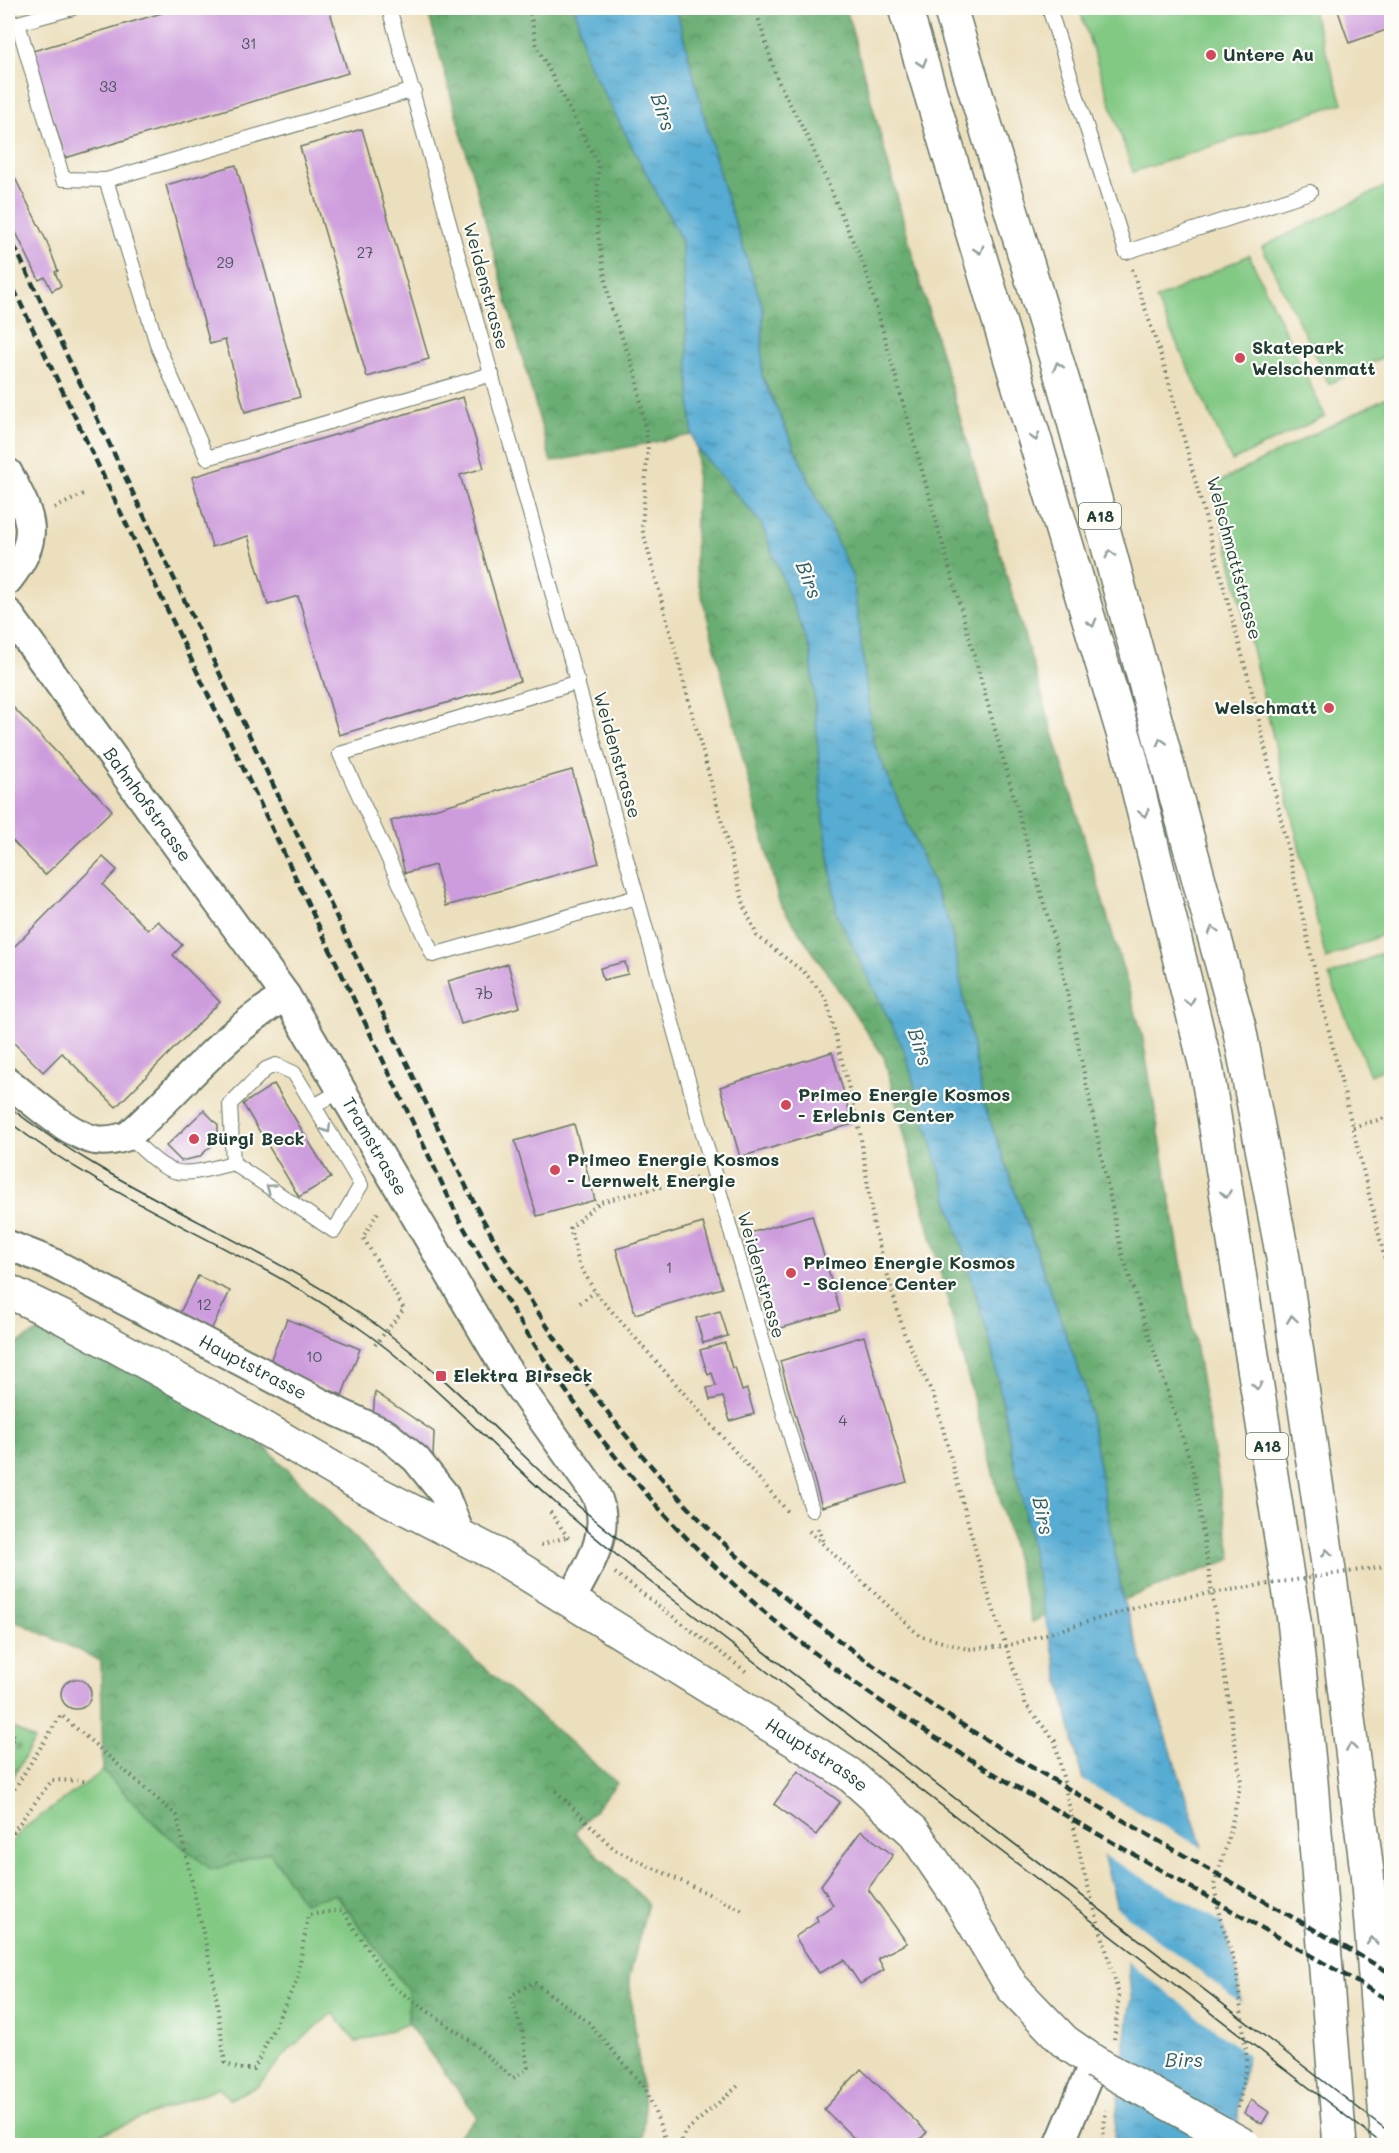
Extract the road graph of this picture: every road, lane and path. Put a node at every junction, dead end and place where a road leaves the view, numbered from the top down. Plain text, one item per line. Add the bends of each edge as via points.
1 (73, 8) edge
2 (389, 8) edge
3 (529, 8) edge
4 (755, 8) edge
5 (905, 8) edge
6 (950, 8) edge
7 (1049, 8) edge
8 (414, 90) junction
9 (106, 180) junction
10 (1310, 192) dead end
11 (1126, 252) junction
12 (492, 374) junction
13 (8, 473) edge
14 (86, 493) dead end
15 (30, 520) junction
16 (8, 580) edge
17 (8, 613) edge
18 (578, 682) junction
19 (637, 897) junction
20 (286, 996) junction
21 (8, 1082) edge
22 (342, 1090) junction
23 (314, 1106) junction
24 (1392, 1116) edge
25 (1353, 1127) junction
26 (128, 1136) junction
27 (232, 1163) junction
28 (714, 1173) junction
29 (386, 1200) dead end
30 (8, 1245) edge
31 (1392, 1288) edge
32 (8, 1291) edge
33 (580, 1303) dead end
34 (375, 1345) dead end
35 (812, 1510) dead end
36 (550, 1512) dead end
37 (460, 1534) junction
38 (594, 1558) junction
39 (1389, 1566) edge
40 (1210, 1593) junction
41 (571, 1599) junction
42 (1006, 1646) junction
43 (750, 1674) dead end
44 (8, 1732) edge
45 (8, 1749) edge
46 (85, 1781) dead end
47 (556, 1791) dead end
48 (8, 1799) edge
49 (8, 1828) edge
50 (745, 1911) dead end
51 (1104, 2052) junction
52 (740, 2085) dead end
53 (1107, 2100) dead end
54 (1238, 2114) dead end
55 (668, 2145) edge
56 (678, 2145) edge
57 (1059, 2145) edge
58 (1101, 2145) edge
59 (1245, 2145) edge
60 (1340, 2145) edge
61 (1388, 2145) edge

1 - 9 lane via 18,23 63,179
2 - 8 lane, Weidenstrasse
3 - 42 path via 537,47 598,164 597,230 610,305 636,375 648,445 642,528 745,908 757,936 805,973 826,998 860,1132 873,1227 904,1333 935,1400 982,1578
4 - 40 path via 777,79 810,141 866,271 1062,968 1122,1254 1193,1468
5 -> 60 main road, A18 via 1130,756 1207,1071 1294,1620
61 -> 6 main road, A18 via 1367,1872 1334,1605 1283,1258 1239,1027 1064,385
7 - 11 lane
8 - 9 lane
8 - 12 lane, Weidenstrasse
9 - 12 lane via 158,347 207,458
10 - 11 lane
11 - 25 path, Welschmattstrasse via 1165,369 1256,707
12 - 18 lane, Weidenstrasse
13 - 15 street
14 - 15 path
15 - 16 street via 29,546
17 - 20 street, Bahnhofstrasse
18 - 19 lane, Weidenstrasse
18 - 19 lane via 340,754 433,955
19 - 28 lane, Weidenstrasse
20 - 22 street, Tramstrasse
20 - 26 street via 260,1010 228,1036
21 - 26 street via 38,1106 94,1140 113,1141
22 - 23 lane
22 - 38 street, Tramstrasse via 502,1363 595,1493 602,1515
23 - 27 lane via 294,1073 276,1065 266,1069 230,1104
23 -> 27 lane via 361,1185 334,1231
24 - 25 path
25 - 31 path, Welschmattstrasse
26 - 27 lane via 168,1171 192,1174
28 - 33 path via 600,1202 570,1228 579,1264 595,1292
28 - 35 lane, Weidenstrasse
29 - 34 path via 363,1237 404,1309
30 - 37 street, Hauptstrasse via 51,1262 386,1434 416,1459 444,1494
32 - 37 main road, Hauptstrasse via 214,1399 363,1486
36 - 38 path via 566,1537
37 - 41 main road, Hauptstrasse
38 - 41 street, Tramstrasse
38 - 43 path
39 - 40 path, bridge
40 - 42 path via 1155,1602
40 - 54 path via 1241,1782 1214,1885 1236,1967 1247,2060
41 - 51 main road, Hauptstrasse via 849,1774 913,1831 940,1867 1012,1988 1064,2041
42 - 51 path via 1026,1705 1055,1741 1083,1869 1119,1995
44 - 45 path via 15,1736
46 - 49 path via 52,1780 13,1833
47 - 50 path via 615,1850
48 - 55 path via 61,1715 177,1816 213,1981 225,2063 239,2069 254,2069 297,1980 308,1915 342,1910 392,1986 469,2040 513,2078 528,2069 523,2034 511,1996 534,1982 588,2022 646,2089
51 - 57 street
51 - 59 main road, Hauptstrasse, bridge
52 - 56 path via 685,2132
53 - 58 path

